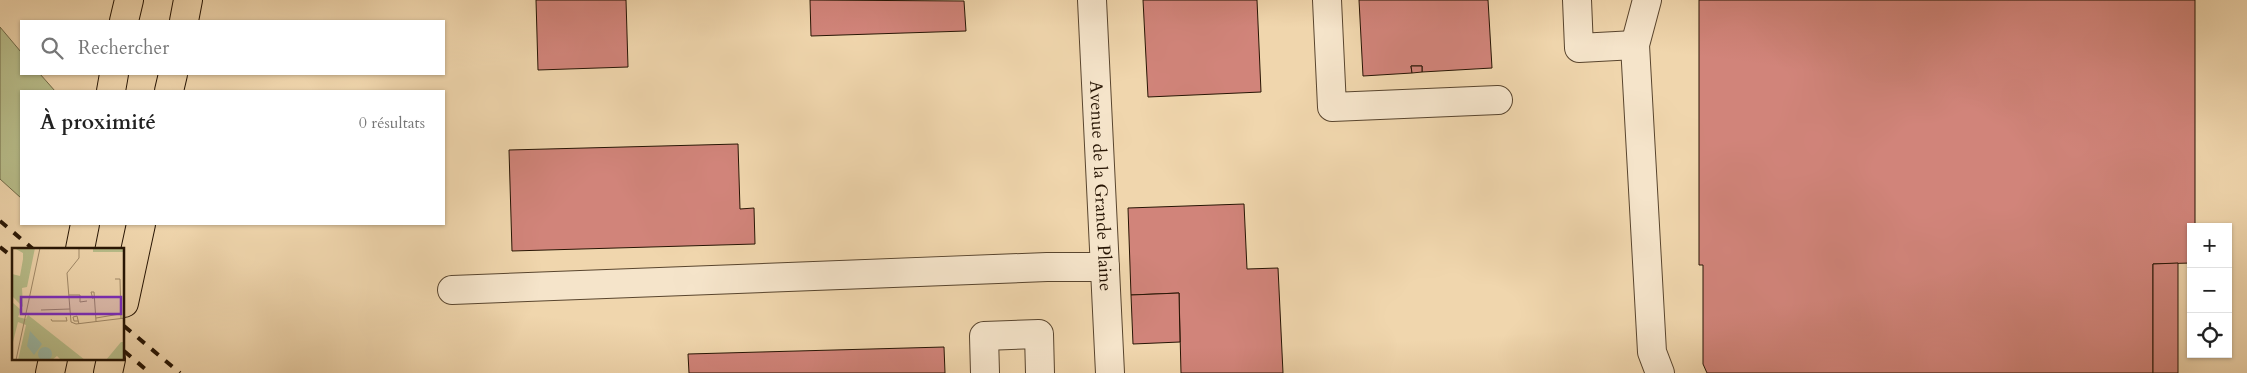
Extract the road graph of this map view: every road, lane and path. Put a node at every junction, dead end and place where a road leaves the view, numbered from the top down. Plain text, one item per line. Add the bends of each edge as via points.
1 (128, 0) edge
2 (188, 0) edge
3 (1092, 0) edge
4 (1327, 0) edge
5 (1577, 0) edge
6 (1648, 0) edge
7 (124, 20) edge
8 (184, 20) edge
9 (1635, 45) junction
10 (114, 75) edge
11 (172, 75) edge
12 (111, 90) edge
13 (169, 90) edge
14 (1498, 100) dead end
15 (139, 234) edge
16 (1105, 268) junction
17 (452, 290) dead end
18 (125, 298) edge
19 (54, 360) edge
20 (111, 360) edge
21 (50, 373) edge
22 (108, 373) edge
23 (985, 373) edge
24 (1040, 373) edge
25 (1110, 373) edge
26 (1660, 373) edge

1 - 7 highway
2 - 8 highway
3 - 16 street, Avenue de la Grande Plaine
4 - 14 street via 1332,107
5 - 9 street via 1579,48
6 - 9 street
9 - 26 street via 1652,352
10 - 12 highway
11 - 13 highway
15 - 18 highway
16 - 17 street
16 - 25 street, Avenue de la Grande Plaine
19 - 21 highway
20 - 22 highway
23 - 24 street via 984,336 1039,334

